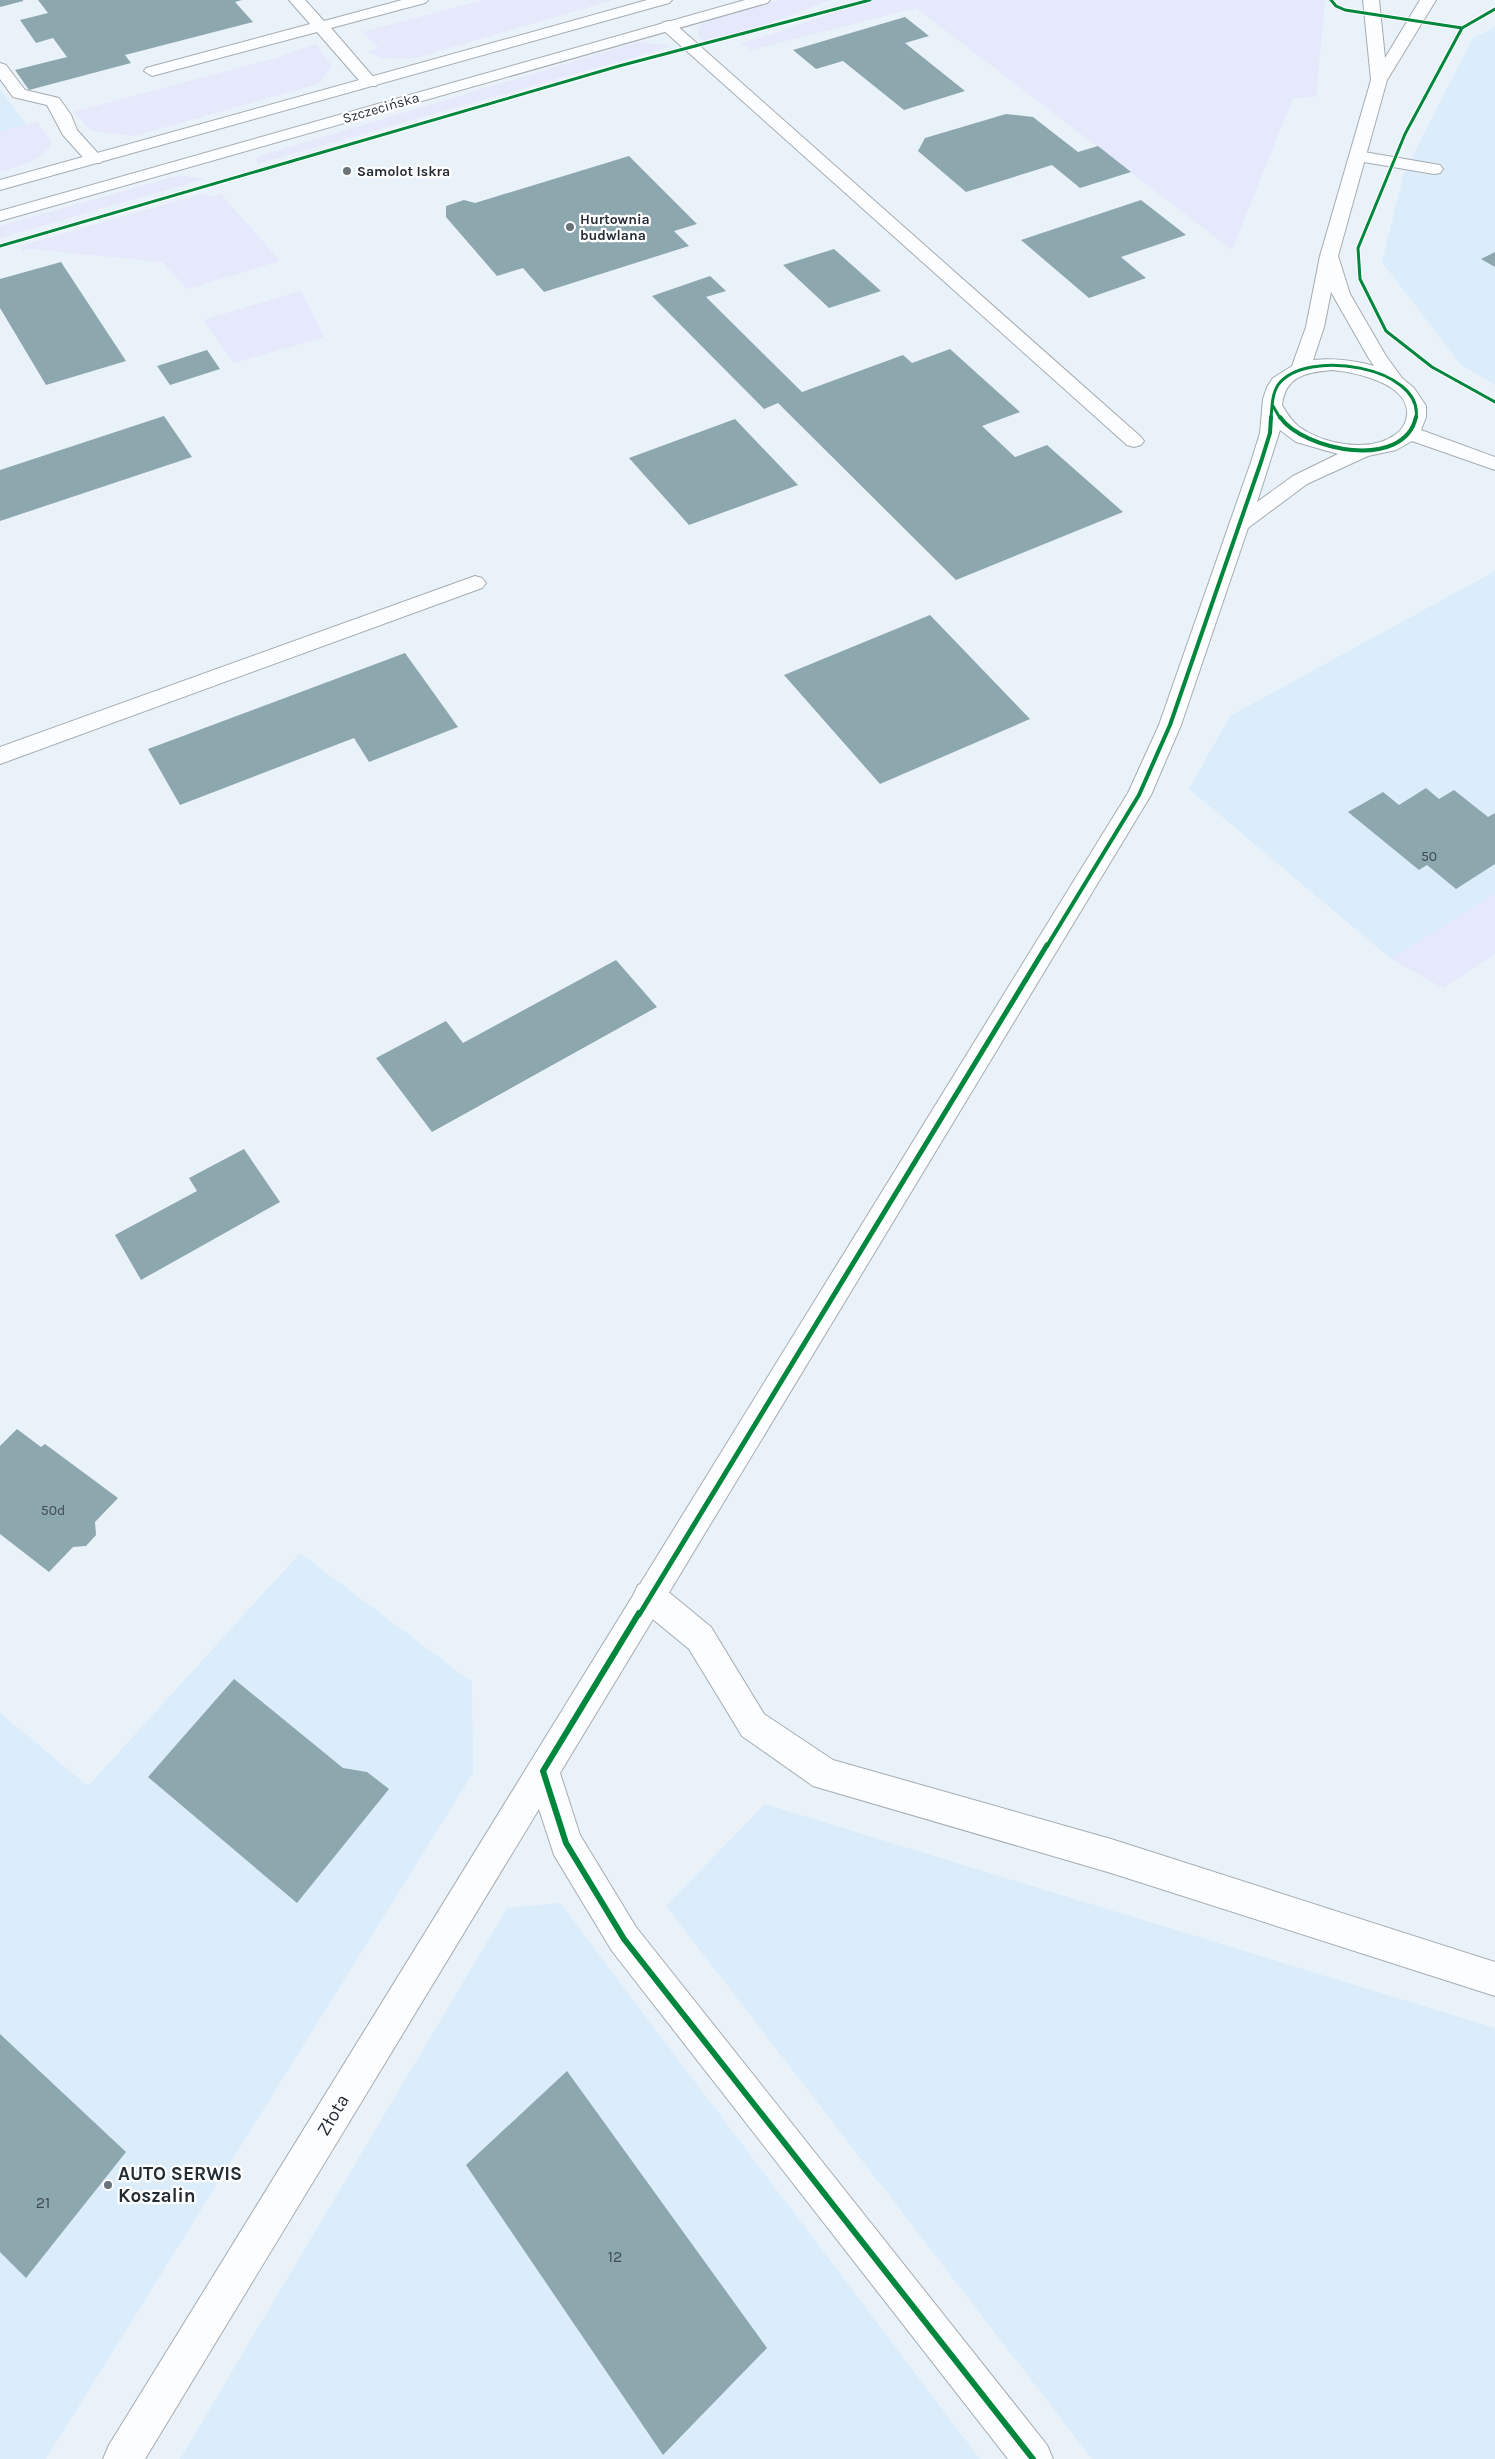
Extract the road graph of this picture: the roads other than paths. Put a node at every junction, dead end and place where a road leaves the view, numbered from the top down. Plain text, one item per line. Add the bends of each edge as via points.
1 (296, 0) edge
2 (420, 0) edge
3 (664, 0) edge
4 (762, 0) edge
5 (1371, 0) edge
6 (1428, 0) edge
7 (668, 26) junction
8 (319, 27) junction
9 (0, 68) edge
10 (152, 71) dead end
11 (1380, 80) junction
12 (370, 83) junction
13 (1358, 156) junction
14 (94, 159) junction
15 (1434, 169) dead end
16 (0, 185) edge
17 (0, 216) edge
18 (1329, 256) junction
19 (1302, 369) junction
20 (1394, 381) junction
21 (1273, 406) junction
22 (1410, 433) junction
23 (1134, 441) dead end
24 (1367, 449) junction
25 (1495, 464) edge
26 (1238, 526) junction
27 (475, 583) dead end
28 (0, 756) edge
29 (649, 1596) junction
30 (542, 1771) junction
31 (1495, 1978) edge
32 (123, 2459) edge
33 (1033, 2459) edge

1 - 8 street
2 - 8 street
3 - 12 street, Szczecińska
4 - 7 street, Szczecińska
5 - 11 street
6 - 11 street
7 - 17 street, Szczecińska
7 - 23 street
8 - 10 street
8 - 12 street
9 - 14 street via 19,94 53,101 69,131
11 - 13 street
12 - 14 street, Szczecińska
13 - 15 street
13 - 18 street
14 - 16 street, Szczecińska
18 - 19 street via 1315,327
18 - 20 street via 1341,294
19 - 20 street via 1329,364 1352,366 1375,371
19 - 21 street via 1280,381 1273,393
20 - 22 street via 1409,393 1416,407 1416,421
21 - 24 street via 1292,431 1311,440 1333,447
21 - 26 street, Złota via 1270,434
22 - 24 street via 1396,442
22 - 25 street
24 - 26 street via 1300,480
26 - 29 street, Złota via 1170,724 1139,796
27 - 28 street
29 - 30 street, Złota
29 - 31 street via 700,1638 753,1725 825,1774 1111,1856
30 - 32 street, Złota
30 - 33 street via 566,1843 624,1939

